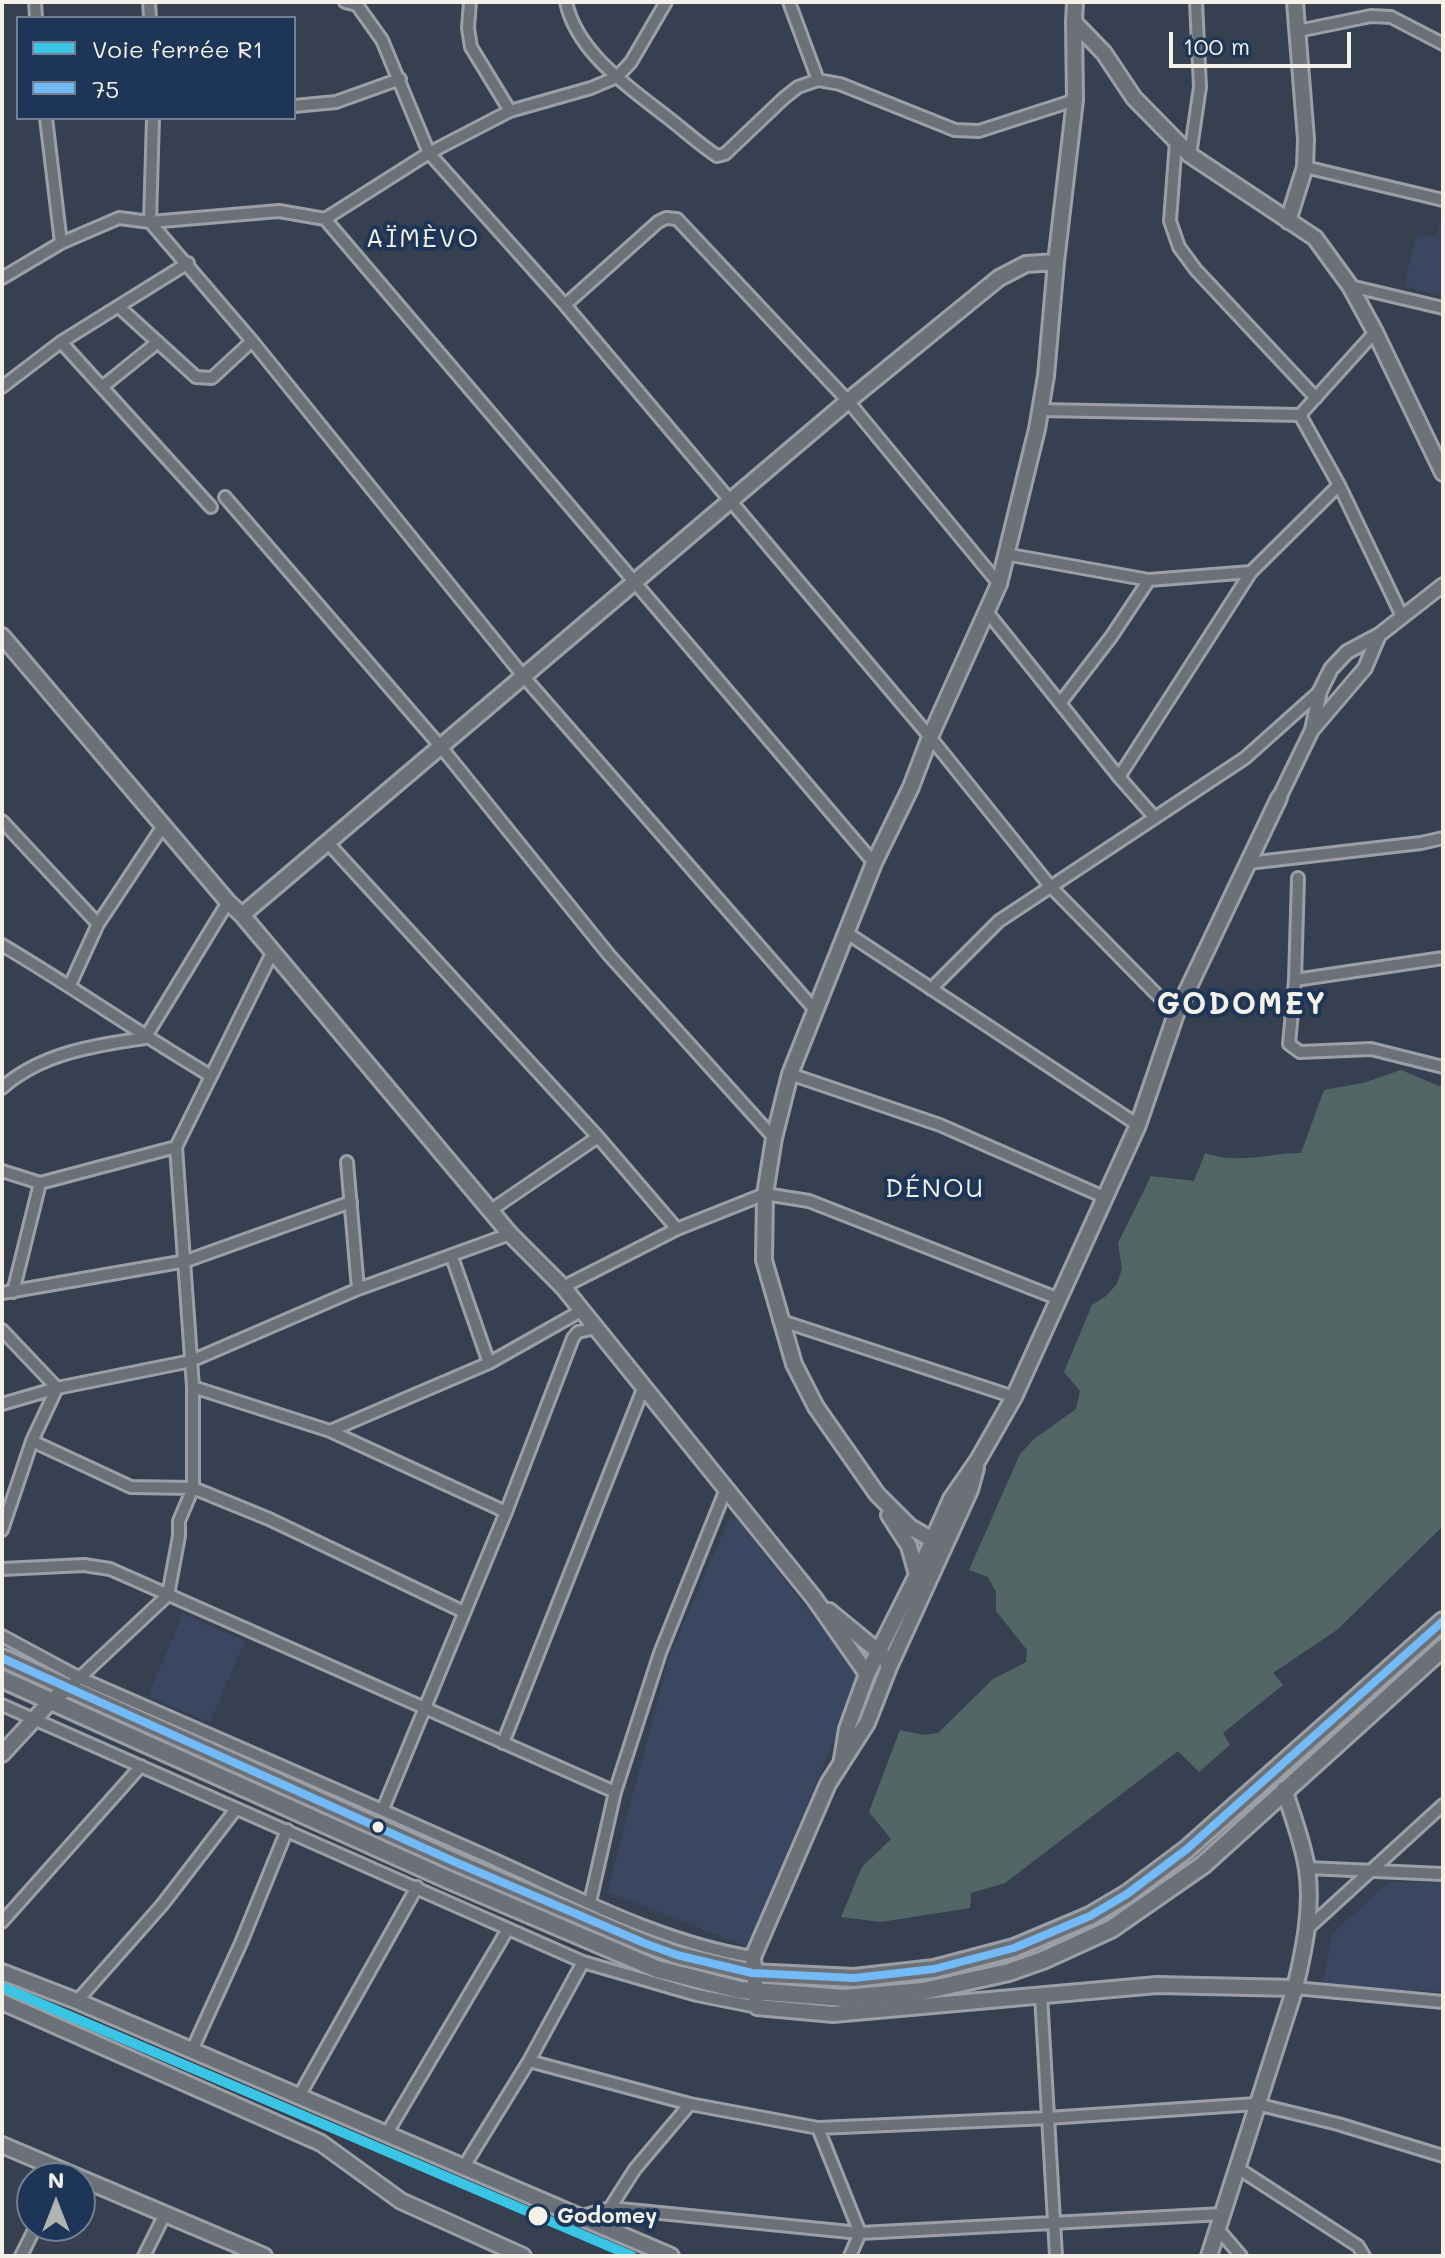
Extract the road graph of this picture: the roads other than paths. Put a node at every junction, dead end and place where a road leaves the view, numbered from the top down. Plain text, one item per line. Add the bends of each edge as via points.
1 (470, 2) edge
2 (566, 2) edge
3 (666, 2) edge
4 (789, 2) edge
5 (1075, 2) edge
6 (1196, 2) edge
7 (1295, 2) edge
8 (353, 3) edge
9 (1074, 22) junction
10 (1298, 31) junction
11 (1443, 44) edge
12 (617, 77) junction
13 (400, 79) junction
14 (818, 80) junction
15 (1075, 100) junction
16 (296, 106) edge
17 (510, 111) junction
18 (46, 120) edge
19 (153, 120) edge
20 (1176, 141) junction
21 (429, 153) junction
22 (1190, 155) junction
23 (1305, 167) junction
24 (1443, 200) edge
25 (325, 219) junction
26 (1288, 221) junction
27 (150, 222) junction
28 (61, 243) junction
29 (1056, 262) junction
30 (188, 263) junction
31 (2, 278) edge
32 (1350, 286) junction
33 (565, 305) junction
34 (119, 307) junction
35 (1443, 308) edge
36 (1375, 332) junction
37 (252, 341) junction
38 (61, 342) junction
39 (158, 342) junction
40 (2, 387) edge
41 (102, 387) junction
42 (1316, 398) junction
43 (848, 401) junction
44 (1041, 410) junction
45 (1300, 415) junction
46 (1443, 473) edge
47 (1339, 485) junction
48 (225, 497) dead end
49 (730, 502) junction
50 (211, 507) dead end
51 (1005, 554) junction
52 (1251, 572) junction
53 (1149, 580) junction
54 (635, 583) junction
55 (999, 584) junction
56 (1443, 585) edge
57 (988, 613) junction
58 (1402, 616) junction
59 (1379, 635) junction
60 (2, 636) edge
61 (524, 677) junction
62 (1320, 691) junction
63 (1061, 702) junction
64 (1312, 730) junction
65 (930, 737) junction
66 (441, 747) junction
67 (1119, 777) junction
68 (1279, 798) joint
69 (1155, 818) junction
70 (2, 821) edge
71 (163, 826) junction
72 (1443, 838) edge
73 (328, 843) junction
74 (874, 863) junction
75 (1248, 863) junction
76 (1298, 878) dead end
77 (1050, 886) junction
78 (228, 902) junction
79 (242, 915) junction
80 (98, 924) junction
81 (847, 933) junction
82 (2, 945) edge
83 (273, 951) junction
84 (1443, 958) edge
85 (1295, 980) junction
86 (70, 985) junction
87 (931, 989) junction
88 (815, 1010) junction
89 (1176, 1014) junction
90 (145, 1038) junction
91 (1443, 1067) edge
92 (2, 1069) edge
93 (790, 1074) junction
94 (211, 1076) junction
95 (13, 1078) junction
96 (2, 1088) edge
97 (1138, 1125) junction
98 (598, 1137) junction
99 (774, 1138) junction
100 (176, 1147) junction
101 (347, 1162) dead end
102 (2, 1171) edge
103 (40, 1183) junction
104 (765, 1194) junction
105 (1104, 1197) junction
106 (351, 1202) junction
107 (491, 1210) junction
108 (677, 1229) junction
109 (510, 1234) junction
110 (452, 1257) junction
111 (186, 1261) junction
112 (563, 1287) junction
113 (358, 1289) junction
114 (7, 1292) edge
115 (1059, 1299) junction
116 (581, 1311) junction
117 (779, 1320) junction
118 (595, 1328) junction
119 (2, 1330) edge
120 (191, 1361) junction
121 (489, 1363) junction
122 (193, 1387) junction
123 (57, 1388) junction
124 (643, 1389) junction
125 (1014, 1397) junction
126 (2, 1404) edge
127 (330, 1431) junction
128 (32, 1441) junction
129 (193, 1488) junction
130 (726, 1489) junction
131 (877, 1494) junction
132 (506, 1512) junction
133 (2, 1530) edge
134 (909, 1546) junction
135 (934, 1550) junction
136 (2, 1569) edge
137 (917, 1575) junction
138 (168, 1595) junction
139 (814, 1598) junction
140 (464, 1612) junction
141 (1443, 1621) edge
142 (2, 1636) edge
143 (1443, 1648) edge
144 (878, 1651) junction
145 (2, 1658) edge
146 (889, 1667) junction
147 (867, 1674) junction
148 (2, 1679) edge
149 (73, 1684) junction
150 (51, 1701) junction
151 (2, 1705) edge
152 (425, 1708) junction
153 (33, 1720) junction
154 (503, 1743) junction
155 (2, 1754) edge
156 (841, 1763) junction
157 (141, 1766) junction
158 (1284, 1789) junction
159 (615, 1792) junction
160 (1443, 1805) edge
161 (236, 1809) junction
162 (383, 1809) junction
163 (287, 1830) junction
164 (1307, 1868) junction
165 (1368, 1872) junction
166 (1443, 1874) edge
167 (417, 1887) junction
168 (590, 1902) junction
169 (2, 1922) edge
170 (508, 1929) junction
171 (1306, 1930) junction
172 (583, 1962) junction
173 (752, 1965) junction
174 (2, 1972) edge
175 (1295, 1988) junction
176 (1041, 1995) junction
177 (756, 1999) junction
178 (77, 2001) junction
179 (2, 2002) edge
180 (1443, 2002) edge
181 (192, 2050) junction
182 (529, 2061) junction
183 (298, 2098) junction
184 (690, 2104) junction
185 (1256, 2104) junction
186 (1048, 2118) junction
187 (818, 2128) junction
188 (387, 2133) junction
189 (2, 2145) edge
190 (1443, 2156) edge
191 (36, 2162) edge
192 (1236, 2167) junction
193 (463, 2168) junction
194 (96, 2188) edge
195 (610, 2208) junction
196 (165, 2214) junction
197 (1223, 2214) junction
198 (582, 2216) junction
199 (1054, 2223) junction
200 (1218, 2229) junction
201 (860, 2233) junction
202 (144, 2256) edge
203 (264, 2256) edge
204 (523, 2256) edge
205 (671, 2256) edge
206 (850, 2256) edge
207 (1056, 2256) edge
208 (1209, 2256) edge
209 (1241, 2256) edge
210 (1364, 2256) edge

1 - 17 street via 471,47
2 - 12 street via 580,37
3 - 12 street
4 - 14 street
5 - 9 main road
6 - 22 street via 1200,87
7 - 10 main road
8 - 13 street via 382,40
9 - 15 main road
9 - 20 main road
10 - 11 street via 1391,17
10 - 23 main road
12 - 14 street via 719,156 798,87
12 - 17 street
13 - 16 street via 336,102
13 - 21 street
14 - 15 street via 966,131
15 - 29 main road
17 - 21 street
18 - 28 street
19 - 27 street
20 - 22 main road
20 - 42 street via 1170,221 1179,247
21 - 25 street
21 - 33 street
22 - 26 main road
23 - 24 street
23 - 26 main road
25 - 27 street via 279,211
25 - 54 street
26 - 32 main road via 1315,238
27 - 28 street via 119,218
27 - 30 street
28 - 31 street
29 - 43 main road via 1026,264 999,278
29 - 44 main road
30 - 34 street
30 - 37 street
32 - 35 street
32 - 36 main road
33 - 43 street via 658,222 677,219
33 - 49 street
34 - 38 street
34 - 39 street
36 - 42 street
36 - 46 main road
37 - 39 street via 205,380
37 - 61 street
38 - 40 street
38 - 41 street
39 - 41 street
41 - 50 street
42 - 45 street
43 - 49 main road
43 - 55 street
44 - 45 street
44 - 51 main road
45 - 47 street
47 - 52 street
47 - 58 street
48 - 66 street
49 - 54 main road
49 - 65 street
51 - 53 street
51 - 55 main road
52 - 53 street
52 - 67 street
53 - 63 street
54 - 61 main road
54 - 74 street
55 - 57 main road
56 - 58 street
57 - 63 street
57 - 65 main road
58 - 59 street
59 - 62 street via 1347,652
59 - 64 street via 1365,668
60 - 71 main road
61 - 66 main road
61 - 88 street
62 - 64 street
62 - 69 street via 1245,758
63 - 67 street
64 - 68 street
65 - 74 main road
65 - 77 street
66 - 73 main road
66 - 99 street via 609,955
67 - 69 street
68 - 75 main road
69 - 77 street
70 - 80 street
71 - 78 main road
71 - 80 street
72 - 75 street
73 - 79 main road
73 - 98 street
74 - 81 main road
75 - 89 main road
76 - 85 street
77 - 87 street via 999,921
77 - 89 street
78 - 79 main road
78 - 90 street
79 - 83 main road
80 - 86 street
81 - 87 street
81 - 88 main road
82 - 86 street
83 - 94 street
83 - 107 main road
84 - 85 street
85 - 91 street via 1289,1044 1300,1052 1371,1049
86 - 90 street
87 - 97 street
88 - 93 main road
89 - 97 main road
90 - 94 street
90 - 95 street via 84,1048
92 - 95 street
93 - 99 main road
93 - 105 street via 940,1125
94 - 100 street
95 - 96 street
97 - 105 main road
98 - 107 street
98 - 108 street
99 - 104 main road
100 - 103 street
100 - 111 street
101 - 106 street
102 - 103 street
103 - 114 street
104 - 108 street
104 - 115 street via 809,1201
104 - 117 main road via 764,1260
105 - 115 main road
106 - 111 street
106 - 113 street
107 - 109 main road
108 - 112 street
109 - 110 street
109 - 112 main road
110 - 113 street
110 - 121 street
111 - 114 street
111 - 120 street
112 - 116 main road
113 - 120 street
115 - 125 main road
116 - 118 main road
116 - 121 street
117 - 125 street
117 - 131 main road via 816,1407
118 - 124 main road
118 - 132 street via 573,1338
119 - 123 street
120 - 122 street
120 - 123 street
121 - 127 street
122 - 127 street
122 - 129 street
123 - 126 street
123 - 128 street
124 - 130 main road
124 - 154 street
125 - 135 main road via 978,1460 970,1490
127 - 132 street
128 - 129 street via 131,1487
128 - 133 street
129 - 138 street via 179,1521
129 - 140 street
130 - 139 main road
130 - 159 street via 660,1653
131 - 134 main road
131 - 135 main road
132 - 140 street
134 - 135 main road
134 - 137 main road
135 - 137 main road
135 - 146 main road
136 - 138 street via 98,1565
137 - 144 main road
138 - 149 street
138 - 152 street
139 - 144 main road
139 - 147 main road
140 - 152 street
141 - 173 highway via 1187,1849 1090,1916 1014,1948 909,1973 841,1978
142 - 149 street
143 - 158 highway
144 - 146 main road
144 - 147 main road
145 - 149 highway
146 - 156 main road via 867,1723
147 - 156 main road
148 - 150 highway
149 - 150 main road
149 - 162 street
149 - 173 highway via 601,1927 677,1955
150 - 153 main road
150 - 177 highway via 620,1954
151 - 153 street
152 - 154 street
152 - 162 street
153 - 155 main road
153 - 157 street
154 - 159 street
156 - 173 main road
157 - 161 street
157 - 169 street
158 - 164 main road
158 - 177 highway via 1171,1888 1111,1929 1043,1960 923,1991
159 - 168 street
160 - 165 street
161 - 163 street
161 - 178 street via 162,1905
162 - 168 street
163 - 167 street
163 - 181 street
164 - 165 street
164 - 171 main road
165 - 166 street
165 - 171 street
167 - 170 street
167 - 183 street
168 - 173 street
170 - 172 street
170 - 188 street
171 - 175 main road
172 - 177 street via 697,1995
172 - 182 street
173 - 177 main road
174 - 178 main road
175 - 176 main road via 1157,1985
175 - 180 street
175 - 185 main road
176 - 177 main road via 857,2013 796,2013
176 - 186 street
178 - 181 main road
179 - 204 main road via 321,2143 401,2201
181 - 183 main road
182 - 184 street
182 - 193 street
183 - 188 main road
184 - 187 street
184 - 195 street
185 - 186 street
185 - 190 street
185 - 192 main road
186 - 187 street
186 - 199 street
187 - 201 street
188 - 193 main road
189 - 191 main road
192 - 197 main road
192 - 210 street via 1358,2246
193 - 198 main road
194 - 196 main road
195 - 198 street
195 - 201 street
196 - 202 street
196 - 203 main road
197 - 199 street
197 - 200 main road
198 - 205 main road
199 - 201 street
199 - 207 street
200 - 208 main road
200 - 209 street
201 - 206 street

